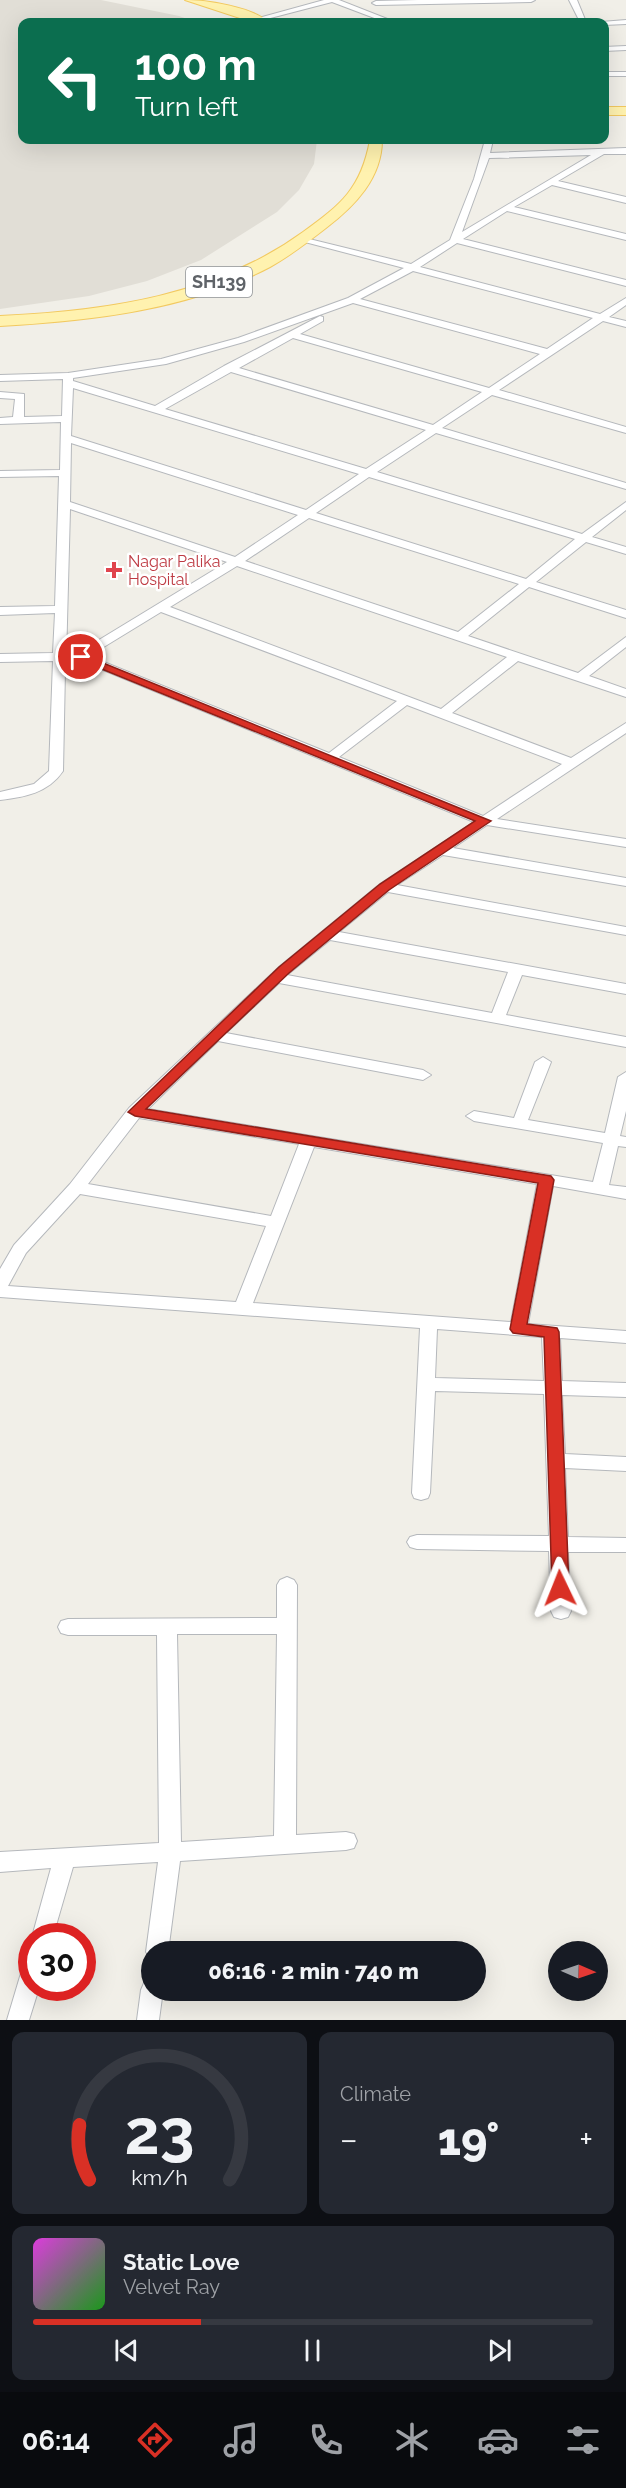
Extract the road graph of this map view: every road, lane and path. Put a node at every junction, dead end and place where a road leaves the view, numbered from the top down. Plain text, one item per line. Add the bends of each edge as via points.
1 (191, 0) edge
2 (206, 0) edge
3 (332, 0) edge
4 (531, 0) edge
5 (573, 0) edge
6 (376, 1) edge
7 (378, 17) joint
8 (254, 18) edge
9 (256, 18) edge
10 (274, 18) edge
11 (581, 18) edge
12 (626, 22) edge
13 (609, 23) edge
14 (626, 48) edge
15 (609, 49) edge
16 (610, 66) dead end
17 (609, 74) edge
18 (615, 74) junction
19 (626, 74) edge
20 (609, 111) edge
21 (626, 111) edge
22 (376, 144) edge
23 (488, 144) edge
24 (606, 151) junction
25 (626, 151) edge
26 (626, 155) edge
27 (486, 156) junction
28 (551, 182) junction
29 (626, 200) edge
30 (506, 208) junction
31 (626, 237) edge
32 (304, 239) junction
33 (454, 240) junction
34 (412, 267) junction
35 (626, 283) edge
36 (352, 300) junction
37 (626, 302) edge
38 (602, 318) junction
39 (0, 321) edge
40 (626, 324) edge
41 (293, 335) junction
42 (549, 353) junction
43 (228, 368) junction
44 (0, 378) edge
45 (68, 380) junction
46 (491, 391) junction
47 (0, 395) edge
48 (157, 409) junction
49 (626, 416) edge
50 (67, 419) junction
51 (0, 421) edge
52 (18, 421) junction
53 (612, 426) junction
54 (434, 430) junction
55 (626, 430) edge
56 (66, 438) junction
57 (370, 472) junction
58 (64, 473) junction
59 (0, 474) edge
60 (626, 486) edge
61 (63, 503) junction
62 (626, 506) edge
63 (305, 515) junction
64 (583, 538) junction
65 (626, 551) edge
66 (235, 562) junction
67 (525, 584) junction
68 (162, 608) junction
69 (60, 609) junction
70 (0, 610) edge
71 (626, 614) edge
72 (459, 637) junction
73 (626, 641) edge
74 (516, 656) junction
75 (81, 657) junction
76 (0, 658) edge
77 (59, 663) junction
78 (580, 677) junction
79 (626, 693) edge
80 (406, 700) junction
81 (443, 714) junction
82 (626, 727) edge
83 (330, 758) junction
84 (572, 763) junction
85 (0, 796) edge
86 (485, 821) junction
87 (626, 843) edge
88 (440, 850) junction
89 (626, 882) edge
90 (385, 887) junction
91 (626, 931) edge
92 (329, 935) junction
93 (517, 969) junction
94 (276, 978) junction
95 (626, 989) edge
96 (497, 1019) junction
97 (215, 1036) junction
98 (626, 1042) edge
99 (543, 1062) dead end
100 (423, 1075) dead end
101 (626, 1077) edge
102 (623, 1101) edge
103 (135, 1112) junction
104 (474, 1116) dead end
105 (519, 1124) junction
106 (309, 1140) junction
107 (619, 1141) edge
108 (546, 1180) junction
109 (76, 1188) junction
110 (600, 1189) junction
111 (626, 1193) edge
112 (275, 1222) junction
113 (0, 1284) edge
114 (0, 1291) edge
115 (242, 1309) junction
116 (429, 1323) junction
117 (518, 1329) junction
118 (551, 1332) junction
119 (626, 1338) edge
120 (426, 1384) junction
121 (554, 1389) junction
122 (626, 1390) edge
123 (556, 1461) junction
124 (626, 1464) edge
125 (421, 1493) dead end
126 (417, 1542) dead end
127 (559, 1544) junction
128 (626, 1545) edge
129 (287, 1585) dead end
130 (561, 1611) dead end
131 (167, 1626) junction
132 (286, 1626) junction
133 (68, 1628) dead end
134 (346, 1841) dead end
135 (285, 1845) junction
136 (170, 1851) junction
137 (65, 1857) junction
138 (0, 1862) edge
139 (46, 1923) edge
140 (158, 1941) edge
141 (24, 2001) edge
142 (151, 2001) edge
143 (18, 2020) edge
144 (148, 2020) edge

1 - 8 main road
2 - 9 main road
3 - 7 street
3 - 10 street
4 - 6 street
5 - 11 street
6 - 7 street
12 - 13 street
14 - 15 street
16 - 18 street
17 - 18 street
18 - 19 street
20 - 21 main road
22 - 32 main road, SH139 via 374,164 359,191 337,215
23 - 27 street
24 - 25 street
24 - 26 street
24 - 27 street
24 - 28 street
27 - 33 street via 476,192
28 - 29 street
28 - 30 street
30 - 31 street
30 - 33 street
32 - 34 street
32 - 39 main road, SH139 via 259,266 201,289 81,315
33 - 34 street
33 - 35 street
34 - 36 street
34 - 38 street
36 - 41 street
36 - 42 street
36 - 45 street via 241,340 162,362
37 - 38 street
38 - 40 street
38 - 42 street
41 - 43 street
41 - 46 street
42 - 46 street
43 - 48 street
43 - 54 street
44 - 45 street
45 - 48 street
45 - 50 street
46 - 53 street
46 - 54 street
47 - 52 street via 20,396
48 - 57 street
49 - 53 street
50 - 52 street
50 - 56 street
51 - 52 street
53 - 55 street
54 - 57 street
54 - 60 street
56 - 58 street
56 - 63 street
57 - 63 street
57 - 64 street
58 - 59 street
58 - 61 street
61 - 66 street
61 - 69 street
62 - 64 street
63 - 66 street
63 - 67 street
64 - 65 street
64 - 67 street
66 - 68 street
66 - 72 street
67 - 71 street
67 - 72 street
68 - 75 street
68 - 80 street
69 - 70 street
69 - 77 street
72 - 74 street
73 - 78 street
74 - 78 street
74 - 81 street
75 - 77 street
75 - 83 street
76 - 77 street
77 - 85 street via 56,771 51,781 40,787
78 - 79 street
80 - 81 street
80 - 83 street
81 - 84 street
82 - 84 street
83 - 86 street
84 - 86 street
86 - 87 street
86 - 88 street
88 - 89 street
88 - 90 street
90 - 91 street
90 - 92 street
92 - 93 street
92 - 94 street
93 - 95 street
93 - 96 street
94 - 96 street
94 - 97 street
96 - 98 street
97 - 100 street
97 - 103 street
99 - 105 street
101 - 102 street
102 - 107 street
103 - 106 street
103 - 109 street
104 - 105 street
105 - 107 street
106 - 108 street
106 - 112 street
107 - 110 street
108 - 110 street
108 - 117 street
109 - 112 street
109 - 113 street via 20,1249
110 - 111 street
112 - 115 street
114 - 115 street
115 - 116 street
116 - 117 street
116 - 120 street
117 - 118 street
118 - 119 street
118 - 121 street
120 - 121 street
120 - 125 street
121 - 122 street
121 - 123 street
123 - 124 street
123 - 127 street
126 - 127 street
127 - 128 street
127 - 130 street
129 - 132 street
131 - 132 street
131 - 133 street
131 - 136 street
132 - 135 street
134 - 135 street
135 - 136 street
136 - 137 street
136 - 140 street
137 - 138 street
137 - 139 street
141 - 143 street
142 - 144 street

